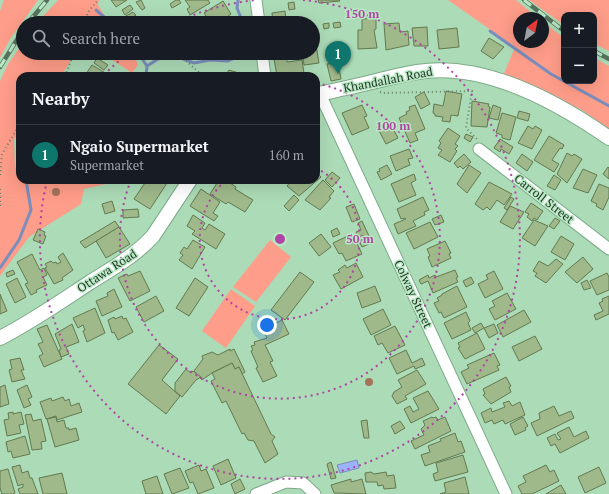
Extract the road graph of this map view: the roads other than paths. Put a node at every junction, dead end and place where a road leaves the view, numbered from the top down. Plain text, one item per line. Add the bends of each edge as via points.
1 (256, 0) edge
2 (258, 16) edge
3 (263, 60) edge
4 (264, 72) edge
5 (320, 94) edge
6 (320, 98) edge
7 (609, 138) edge
8 (479, 149) road end
9 (187, 184) edge
10 (609, 249) edge
11 (0, 338) edge
12 (256, 494) edge
13 (315, 494) edge
14 (506, 494) edge

1 - 2 street
3 - 4 street
5 - 7 main road, Khandallah Road via 418,72 445,70 480,74 554,103
6 - 14 street, Colway Street
8 - 10 street, Carroll Street
9 - 11 main road, Ottawa Road via 153,236 142,248 30,322
12 - 13 street via 286,482 303,483

